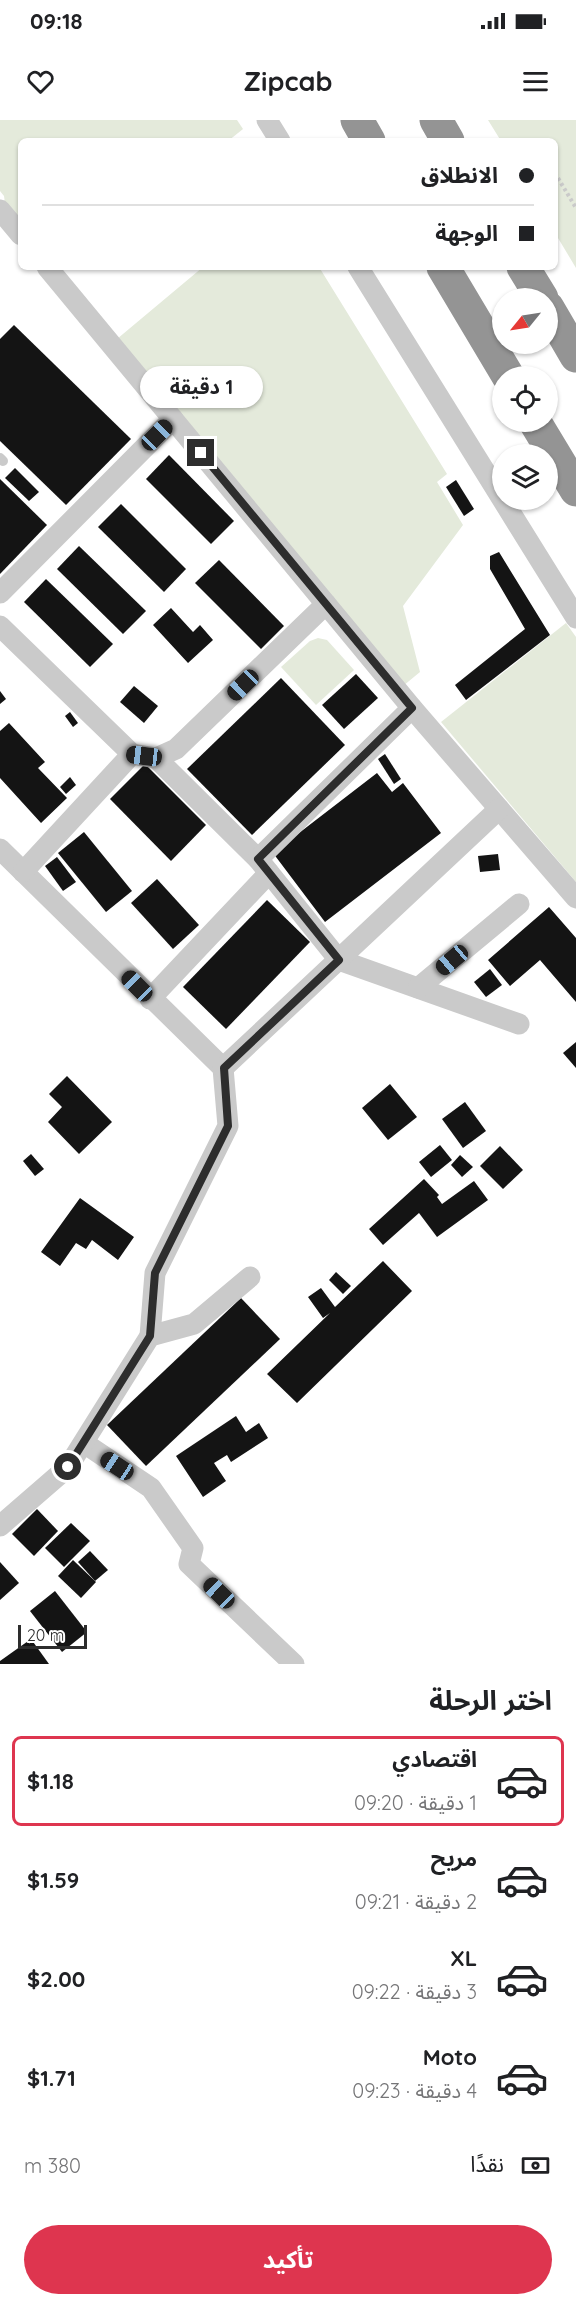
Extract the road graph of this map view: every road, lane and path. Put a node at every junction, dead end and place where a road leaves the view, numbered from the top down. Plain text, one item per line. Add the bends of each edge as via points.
1 (267, 120) edge
2 (357, 120) edge
3 (436, 120) edge
4 (278, 138) edge
5 (367, 138) edge
6 (446, 138) edge
7 (558, 178) edge
8 (576, 208) edge
9 (0, 210) edge
10 (18, 231) edge
11 (49, 270) edge
12 (360, 270) edge
13 (445, 270) edge
14 (525, 270) edge
15 (536, 288) edge
16 (558, 325) edge
17 (576, 356) edge
18 (502, 366) edge
19 (173, 419) junction
20 (541, 432) edge
21 (576, 490) edge
22 (0, 593) edge
23 (326, 604) junction
24 (576, 618) edge
25 (0, 626) edge
26 (412, 708) junction
27 (132, 754) junction
28 (156, 758) junction
29 (499, 809) junction
30 (0, 849) edge
31 (263, 866) junction
32 (23, 872) junction
33 (576, 898) edge
34 (519, 904) dead end
35 (339, 960) junction
36 (418, 988) junction
37 (150, 999) junction
38 (519, 1024) dead end
39 (224, 1068) junction
40 (250, 1277) dead end
41 (150, 1336) junction
42 (84, 1443) junction
43 (0, 1526) edge
44 (294, 1664) edge

1 - 4 street
2 - 5 highway
3 - 6 highway
7 - 8 path
9 - 10 street
11 - 19 street
12 - 24 street
13 - 18 highway
14 - 15 highway
16 - 17 highway
19 - 22 street
19 - 23 street
20 - 21 highway
23 - 26 street
23 - 28 street via 176,749
25 - 27 street
26 - 29 street
26 - 31 street
27 - 28 street
27 - 32 street
28 - 31 street
29 - 33 street
29 - 35 street
30 - 32 street
31 - 35 street
31 - 37 street
32 - 37 street
34 - 36 street
35 - 36 street
35 - 39 street
36 - 38 street
37 - 39 street
39 - 41 street via 228,1126 155,1273
40 - 41 street via 194,1324
41 - 42 street
42 - 43 street via 68,1467
42 - 44 street via 151,1488 193,1548 189,1564

